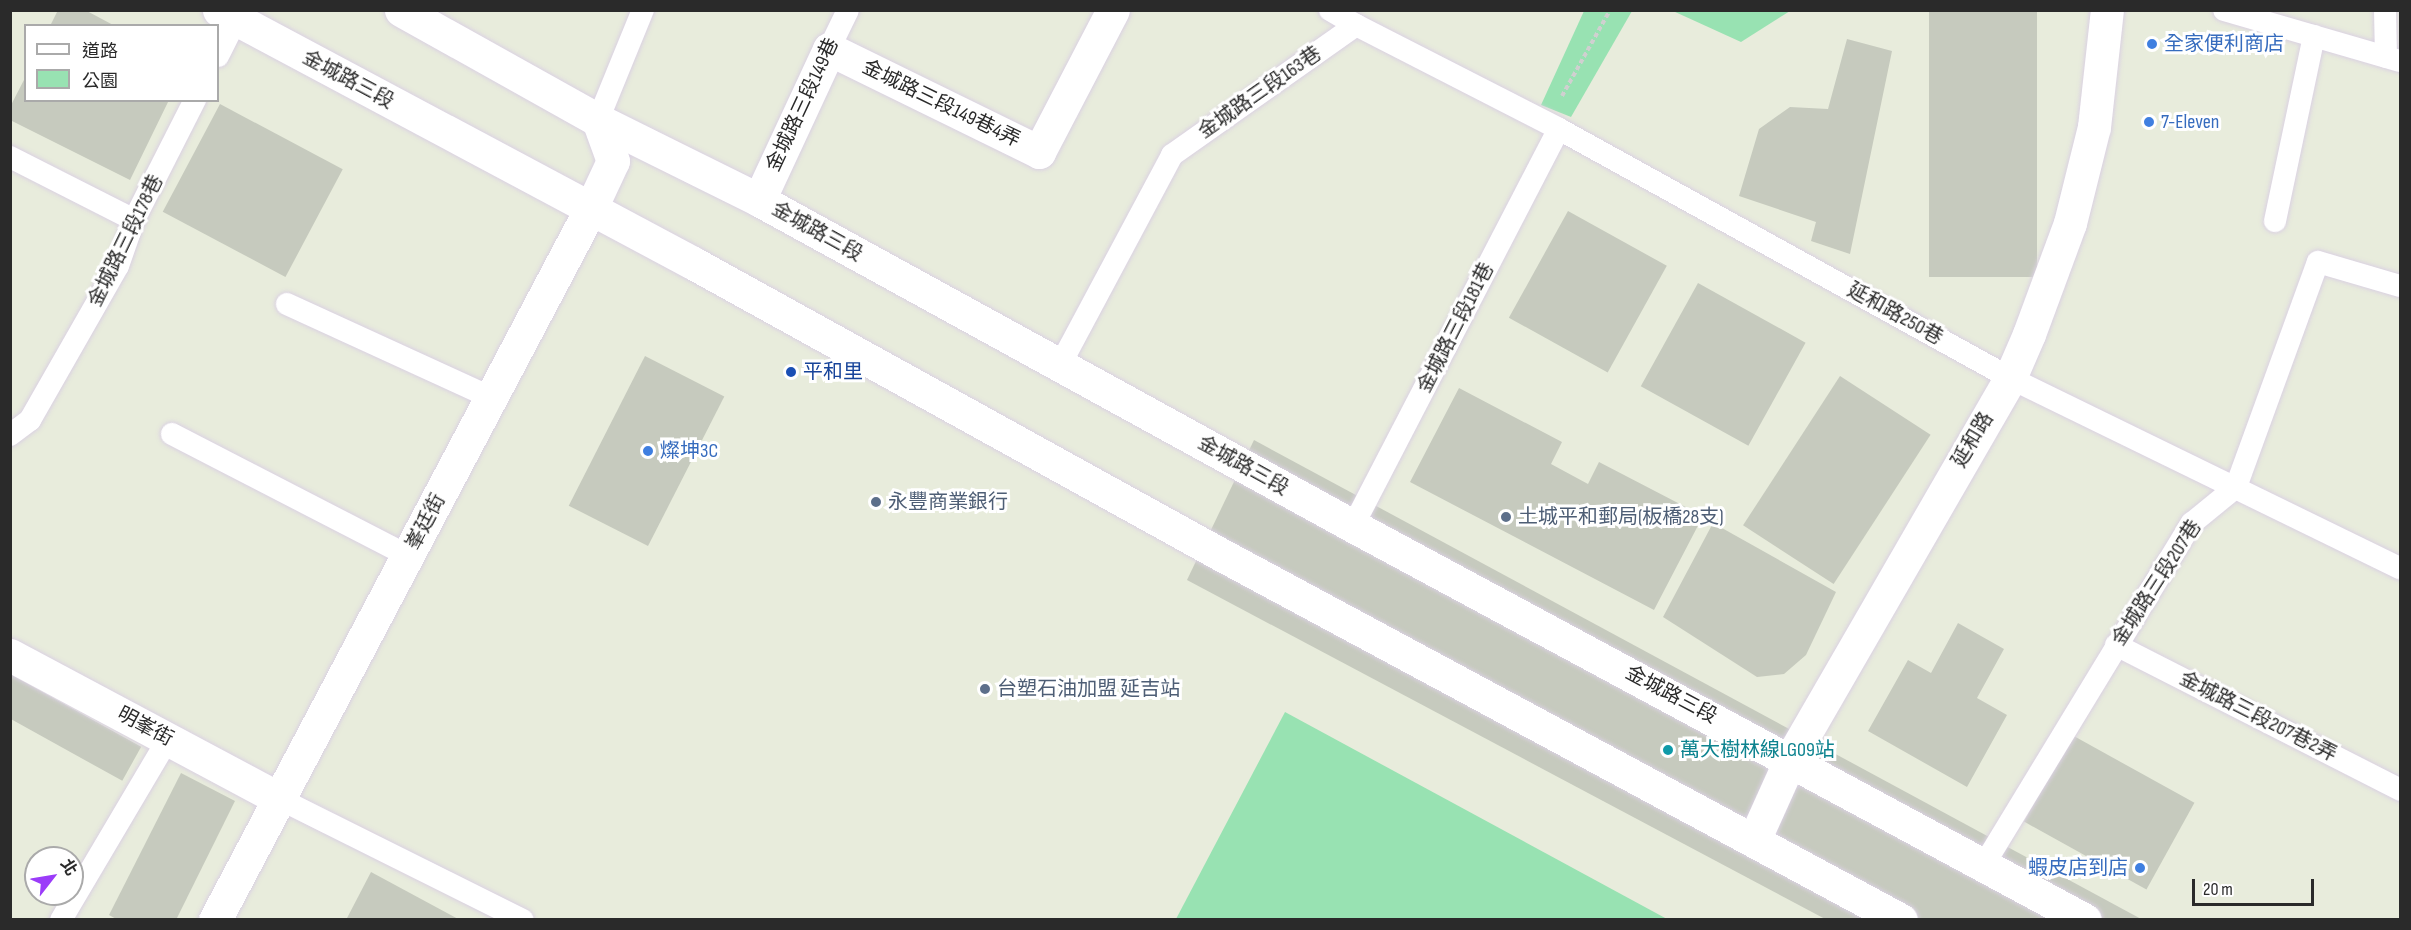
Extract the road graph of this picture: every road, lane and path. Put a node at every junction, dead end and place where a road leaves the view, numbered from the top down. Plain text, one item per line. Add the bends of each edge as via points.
1 (401, 10) edge
2 (643, 10) edge
3 (848, 10) edge
4 (1113, 10) edge
5 (1330, 10) edge
6 (1610, 10) edge
7 (2107, 10) edge
8 (2224, 10) edge
9 (2385, 10) edge
10 (227, 15) edge
11 (439, 19) edge
12 (1356, 25) junction
13 (2314, 36) junction
14 (829, 48) junction
15 (219, 51) edge
16 (2393, 59) edge
17 (194, 102) edge
18 (598, 120) junction
19 (1559, 129) junction
20 (10, 157) edge
21 (759, 200) junction
22 (590, 210) junction
23 (134, 220) junction
24 (2275, 221) dead end
25 (2400, 286) edge
26 (286, 303) dead end
27 (1060, 365) junction
28 (2010, 378) junction
29 (492, 398) junction
30 (172, 434) dead end
31 (10, 435) edge
32 (2236, 487) junction
33 (1353, 526) junction
34 (408, 556) junction
35 (2400, 568) edge
36 (2116, 645) junction
37 (10, 655) edge
38 (168, 739) junction
39 (1791, 758) junction
40 (2400, 790) edge
41 (280, 799) junction
42 (1755, 838) junction
43 (1985, 863) junction
44 (61, 920) edge
45 (215, 920) edge
46 (523, 920) edge
47 (1901, 920) edge
48 (2085, 920) edge

1 - 11 main road, 金城路三段
2 - 18 lane
3 - 14 lane, 金城路三段149巷
4 - 14 main road, 金城路三段149巷4弄 via 1039,152
5 - 12 lane
6 - 19 path via 1562,96
7 - 28 main road, 延和路 via 2094,127 2070,223
8 - 13 lane
9 - 16 lane
10 - 15 lane
10 - 22 main road, 金城路三段
11 - 18 main road, 金城路三段
12 - 19 lane
12 - 27 lane, 金城路三段163巷 via 1172,155
13 - 16 lane
13 - 24 lane
14 - 21 main road, 金城路三段149巷
17 - 23 lane, 金城路三段178巷
18 - 21 main road, 金城路三段
18 - 22 main road, 峯廷街 via 613,161
19 - 28 lane, 延和路250巷
19 - 33 lane, 金城路三段181巷
20 - 23 lane
21 - 27 main road, 金城路三段
22 - 29 main road, 峯廷街
22 - 42 main road, 金城路三段 via 1220,554
23 - 31 lane, 金城路三段178巷 via 118,266 30,420
25 - 32 lane via 2318,262
26 - 29 lane
27 - 33 main road, 金城路三段
28 - 32 lane, 延和路250巷
28 - 39 main road, 延和路
29 - 34 main road, 峯廷街
30 - 34 lane
32 - 35 lane, 延和路250巷
32 - 36 lane, 金城路三段207巷 via 2192,523
33 - 39 main road, 金城路三段
34 - 41 main road, 峯廷街
36 - 40 lane, 金城路三段207巷2弄
36 - 43 lane, 金城路三段207巷
37 - 38 main road, 明峯街
38 - 41 main road, 明峯街
38 - 44 lane
39 - 42 main road, 延和路
39 - 43 main road, 金城路三段
41 - 45 main road, 峯廷街
41 - 46 lane
42 - 47 main road, 金城路三段
43 - 48 main road, 金城路三段

